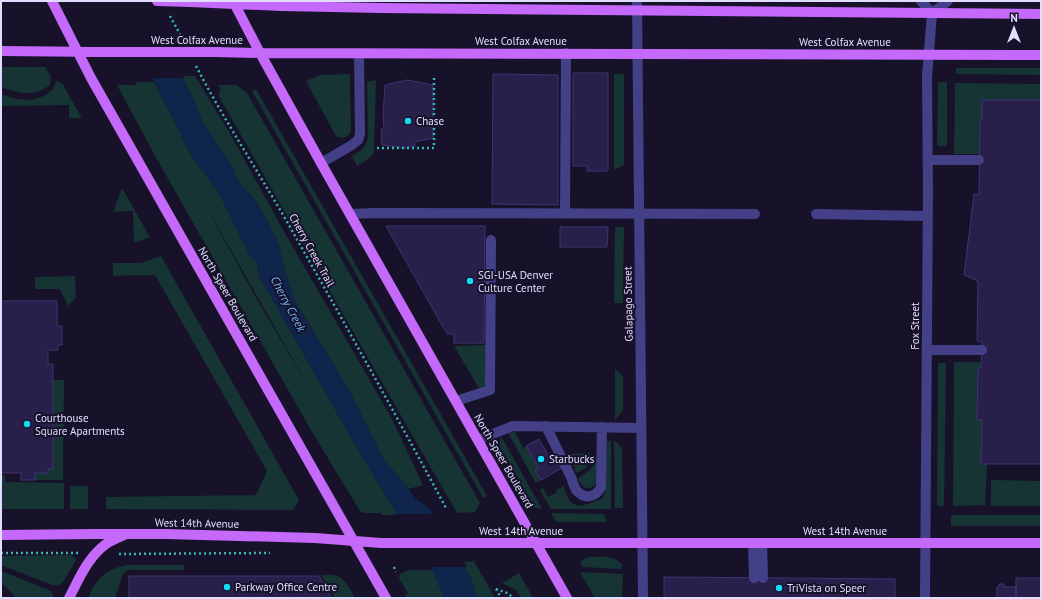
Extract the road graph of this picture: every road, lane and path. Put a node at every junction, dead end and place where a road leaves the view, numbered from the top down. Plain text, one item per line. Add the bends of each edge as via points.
1 (52, 1) edge
2 (157, 1) edge
3 (921, 1) edge
4 (948, 1) edge
5 (234, 3) edge
6 (381, 5) edge
7 (637, 6) edge
8 (932, 13) junction
9 (1041, 14) edge
10 (170, 15) dead end
11 (184, 42) dead end
12 (1, 51) edge
13 (77, 52) junction
14 (260, 53) junction
15 (359, 53) junction
16 (566, 53) junction
17 (638, 54) junction
18 (928, 54) junction
19 (1041, 55) edge
20 (195, 63) dead end
21 (434, 78) dead end
22 (377, 148) dead end
23 (928, 160) junction
24 (980, 160) dead end
25 (321, 163) junction
26 (350, 214) junction
27 (565, 214) junction
28 (639, 214) junction
29 (755, 214) dead end
30 (816, 214) dead end
31 (927, 216) junction
32 (491, 240) dead end
33 (927, 350) junction
34 (982, 350) dead end
35 (456, 402) junction
36 (546, 426) junction
37 (602, 427) junction
38 (641, 428) junction
39 (478, 440) junction
40 (446, 508) dead end
41 (127, 534) junction
42 (1, 535) edge
43 (355, 541) junction
44 (537, 543) junction
45 (643, 543) junction
46 (758, 543) junction
47 (926, 543) junction
48 (1041, 543) edge
49 (1, 553) edge
50 (76, 553) dead end
51 (239, 553) dead end
52 (120, 554) dead end
53 (394, 567) dead end
54 (396, 572) dead end
55 (758, 578) dead end
56 (69, 598) edge
57 (386, 598) edge
58 (501, 598) edge
59 (514, 598) edge
60 (567, 598) edge
61 (643, 598) edge
62 (925, 598) edge

1 - 13 main road, North Speer Boulevard
2 - 5 main road, bridge
3 - 8 street
4 - 8 street
5 - 6 main road via 281,6
5 - 14 main road, North Speer Boulevard
6 - 7 main road
7 - 8 main road
7 - 17 street, Galapago Street
8 - 9 main road
8 - 18 street, Fox Street
10 - 11 path
12 - 13 main road, West Colfax Avenue
13 - 14 main road, West Colfax Avenue, bridge
13 - 43 main road, North Speer Boulevard
14 - 15 main road, West Colfax Avenue
14 - 25 main road, North Speer Boulevard
15 - 16 main road, West Colfax Avenue
15 - 25 street via 358,140
16 - 17 main road, West Colfax Avenue
16 - 27 street
17 - 18 main road, West Colfax Avenue
17 - 28 street, Galapago Street
18 - 19 main road, West Colfax Avenue
18 - 23 street, Fox Street
20 - 40 path, Cherry Creek Trail
21 - 22 path via 434,148
23 - 24 street
23 - 31 street, Fox Street
25 - 26 main road, North Speer Boulevard
26 - 27 street
26 - 35 main road, North Speer Boulevard
27 - 28 street
28 - 29 street
28 - 38 street, Galapago Street
30 - 31 street
31 - 33 street, Fox Street
32 - 35 street via 490,390
33 - 34 street
33 - 47 street, Fox Street
35 - 39 main road, North Speer Boulevard
36 - 37 street
36 - 37 street via 575,489 580,494 588,496 596,494 601,487
36 - 39 street via 513,426
37 - 38 street
38 - 45 street, Galapago Street
39 - 44 main road, North Speer Boulevard
41 - 42 main road, West 14th Avenue
41 - 43 main road, West 14th Avenue
41 - 56 main road via 106,544 97,552 82,571
43 - 44 main road, West 14th Avenue, bridge
43 - 57 main road, North Speer Boulevard
44 - 45 main road, West 14th Avenue
44 - 60 main road, North Speer Boulevard
45 - 46 main road, West 14th Avenue
45 - 61 street, Galapago Street
46 - 47 main road, West 14th Avenue
46 - 55 street
47 - 48 main road, West 14th Avenue
47 - 62 street, Fox Street
49 - 50 path
51 - 52 path
53 - 54 path
58 - 59 path via 496,589

